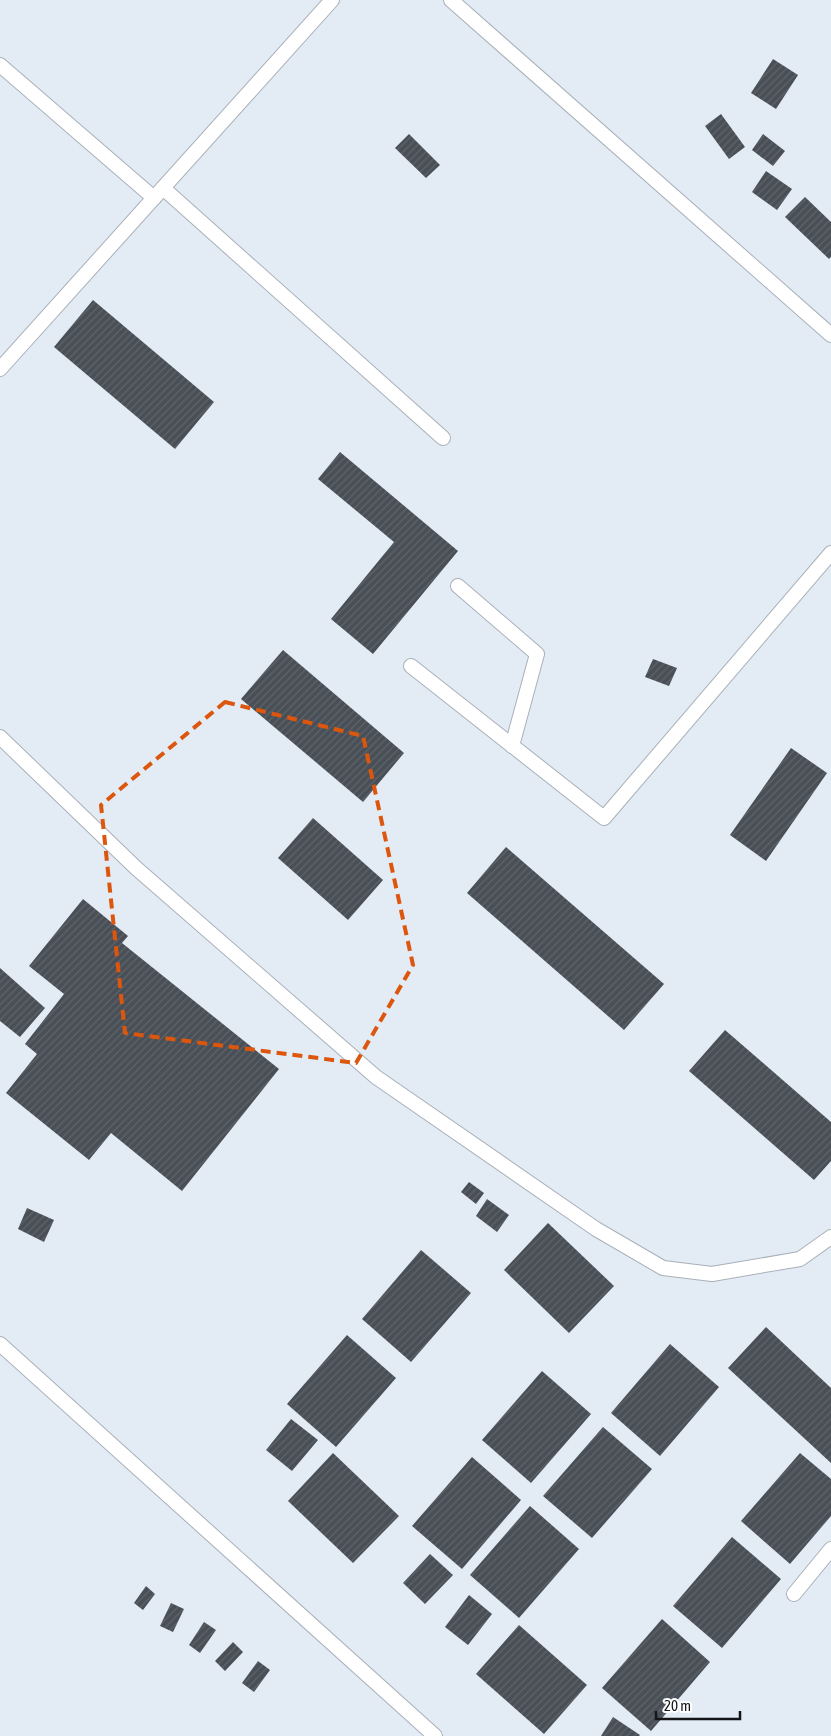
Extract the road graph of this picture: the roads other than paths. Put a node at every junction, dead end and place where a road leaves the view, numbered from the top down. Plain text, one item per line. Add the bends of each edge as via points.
1 (332, 0) edge
2 (451, 0) edge
3 (0, 65) edge
4 (158, 193) junction
5 (831, 335) edge
6 (0, 369) edge
7 (443, 438) dead end
8 (831, 553) edge
9 (458, 586) dead end
10 (411, 666) dead end
11 (0, 737) edge
12 (512, 746) junction
13 (831, 1237) edge
14 (0, 1344) edge
15 (831, 1549) edge
16 (794, 1594) dead end
17 (435, 1736) edge

1 - 4 lane
2 - 5 lane
3 - 4 lane
4 - 6 lane
4 - 7 lane
8 - 12 lane via 604,818
9 - 12 lane via 538,654
10 - 12 lane
11 - 13 lane via 136,868 376,1078 596,1229 663,1268 712,1274 800,1259
14 - 17 lane
15 - 16 lane

